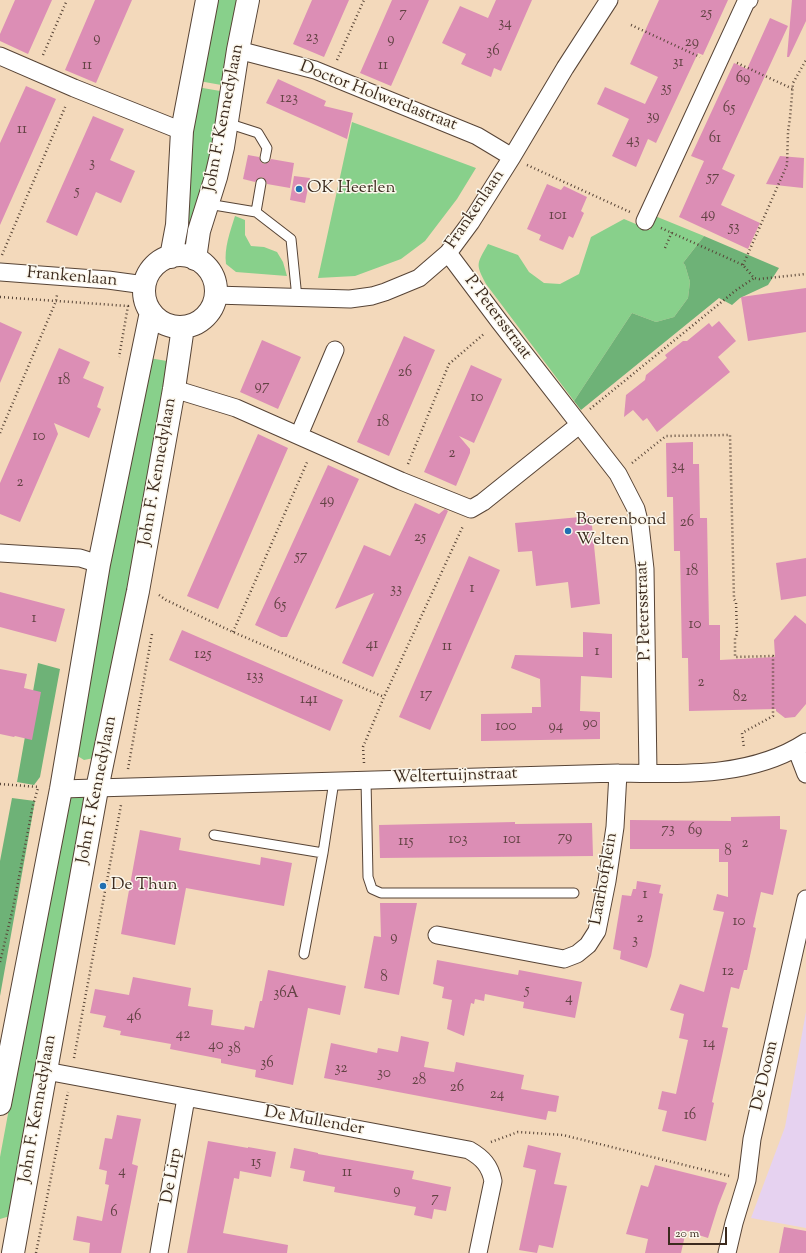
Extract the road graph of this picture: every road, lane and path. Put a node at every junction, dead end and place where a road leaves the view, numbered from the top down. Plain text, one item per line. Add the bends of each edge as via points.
1 (67, 0) edge
2 (207, 0) edge
3 (248, 0) edge
4 (364, 0) edge
5 (609, 0) edge
6 (749, 0) edge
7 (631, 25) dead end
8 (238, 50) junction
9 (0, 56) edge
10 (719, 60) junction
11 (806, 60) edge
12 (36, 72) junction
13 (330, 76) junction
14 (74, 88) junction
15 (793, 89) junction
16 (227, 123) junction
17 (182, 131) junction
18 (512, 157) junction
19 (265, 158) dead end
20 (261, 183) dead end
21 (208, 204) junction
22 (256, 212) junction
23 (645, 221) dead end
24 (672, 232) dead end
25 (665, 248) dead end
26 (448, 253) junction
27 (171, 257) junction
28 (195, 259) junction
29 (0, 261) edge
30 (743, 265) dead end
31 (0, 272) edge
32 (59, 277) junction
33 (754, 278) dead end
34 (145, 285) junction
35 (215, 295) junction
36 (0, 297) edge
37 (297, 298) junction
38 (56, 301) junction
39 (151, 312) junction
40 (499, 321) junction
41 (183, 327) junction
42 (335, 350) dead end
43 (118, 362) dead end
44 (174, 389) junction
45 (577, 423) junction
46 (0, 433) edge
47 (299, 435) junction
48 (315, 443) junction
49 (618, 474) junction
50 (401, 481) junction
51 (471, 509) junction
52 (0, 552) edge
53 (99, 564) junction
54 (138, 591) junction
55 (159, 595) junction
56 (158, 603) dead end
57 (233, 632) junction
58 (152, 633) dead end
59 (384, 697) junction
60 (801, 745) edge
61 (746, 766) junction
62 (618, 773) junction
63 (648, 773) junction
64 (806, 774) edge
65 (40, 779) dead end
66 (366, 780) junction
67 (334, 781) junction
68 (0, 784) edge
69 (39, 787) junction
70 (125, 788) junction
71 (61, 789) junction
72 (97, 789) junction
73 (214, 835) dead end
74 (323, 853) junction
75 (574, 893) dead end
76 (806, 898) edge
77 (437, 935) dead end
78 (304, 954) dead end
79 (0, 962) edge
80 (46, 1071) junction
81 (71, 1076) junction
82 (186, 1098) junction
83 (0, 1104) edge
84 (469, 1150) junction
85 (747, 1180) junction
86 (13, 1253) edge
87 (36, 1253) edge
88 (159, 1253) edge
89 (478, 1253) edge
90 (727, 1253) edge

1 - 12 path
2 - 17 street, John F. Kennedylaan
3 - 8 street, John F. Kennedylaan
4 - 13 path
5 - 18 street, Frankenlaan
6 - 10 street
7 - 10 path
8 - 13 street, Doctor Holwerdastraat
8 - 16 street, John F. Kennedylaan
9 - 12 street
10 - 15 path
10 - 23 street
11 - 15 path via 793,83
12 - 14 street
13 - 18 street, Doctor Holwerdastraat via 477,136
14 - 17 street
14 - 29 path
15 - 30 path via 787,165
16 - 19 lane via 258,133 267,148
16 - 21 street, John F. Kennedylaan
17 - 27 street, John F. Kennedylaan via 177,226
18 - 26 street, Frankenlaan
20 - 22 lane
21 - 22 lane
21 - 28 street, John F. Kennedylaan via 199,230
22 - 37 lane via 291,239
24 - 25 path
26 - 37 street, Frankenlaan via 419,278 386,292 350,299
26 - 40 street, P. Petersstraat
27 - 28 street
27 - 34 street via 152,268
28 - 35 street via 208,269 214,282
31 - 32 street, Frankenlaan
32 - 34 street, Frankenlaan
32 - 38 path
33 - 45 path
34 - 39 street via 145,301
35 - 37 street, Frankenlaan
35 - 41 street via 213,305 205,316 192,325
36 - 38 path
38 - 43 path via 128,306
38 - 46 path
39 - 41 street via 162,322
39 - 53 street
40 - 45 street, P. Petersstraat
40 - 50 path via 449,364
41 - 44 street, John F. Kennedylaan
42 - 47 street
44 - 47 street via 236,408
44 - 54 street, John F. Kennedylaan
45 - 49 street, P. Petersstraat
45 - 51 street via 483,502
47 - 48 street
48 - 50 street
48 - 57 path
49 - 61 path via 666,436 730,435 737,634 735,657 773,656 773,716 742,733
49 - 63 street, P. Petersstraat via 636,509 645,569
50 - 51 street
51 - 59 path
52 - 53 street via 80,558
53 - 71 street
54 - 55 path
54 - 72 street, John F. Kennedylaan
55 - 56 path
55 - 57 path
57 - 59 path
58 - 70 path
59 - 66 path via 363,747
60 - 61 street, Weltertuijnstraat via 760,764
60 - 64 street
61 - 63 street, Weltertuijnstraat via 709,773
62 - 63 street, Weltertuijnstraat
62 - 66 street, Weltertuijnstraat
62 - 77 street, Laarhofplein via 615,827 607,881 597,931 588,945 577,954 564,959
65 - 69 path
66 - 67 street, Weltertuijnstraat
66 - 75 lane via 368,877 372,889 381,893
67 - 70 street, Weltertuijnstraat
67 - 74 lane
68 - 69 path
69 - 71 path
69 - 79 path
70 - 72 street, Weltertuijnstraat
70 - 81 path
71 - 72 street, Weltertuijnstraat
71 - 83 street
72 - 80 street, John F. Kennedylaan
73 - 74 lane
74 - 78 lane
76 - 85 street, De Doom via 752,1139
80 - 81 street, De Mullender
80 - 86 street, John F. Kennedylaan
81 - 82 street, De Mullender
81 - 87 path
82 - 84 street, De Mullender
82 - 88 street, De Lirp
84 - 85 path via 518,1132 563,1135
84 - 89 street, De Mullender via 486,1162 493,1181
85 - 90 street, De Doom

